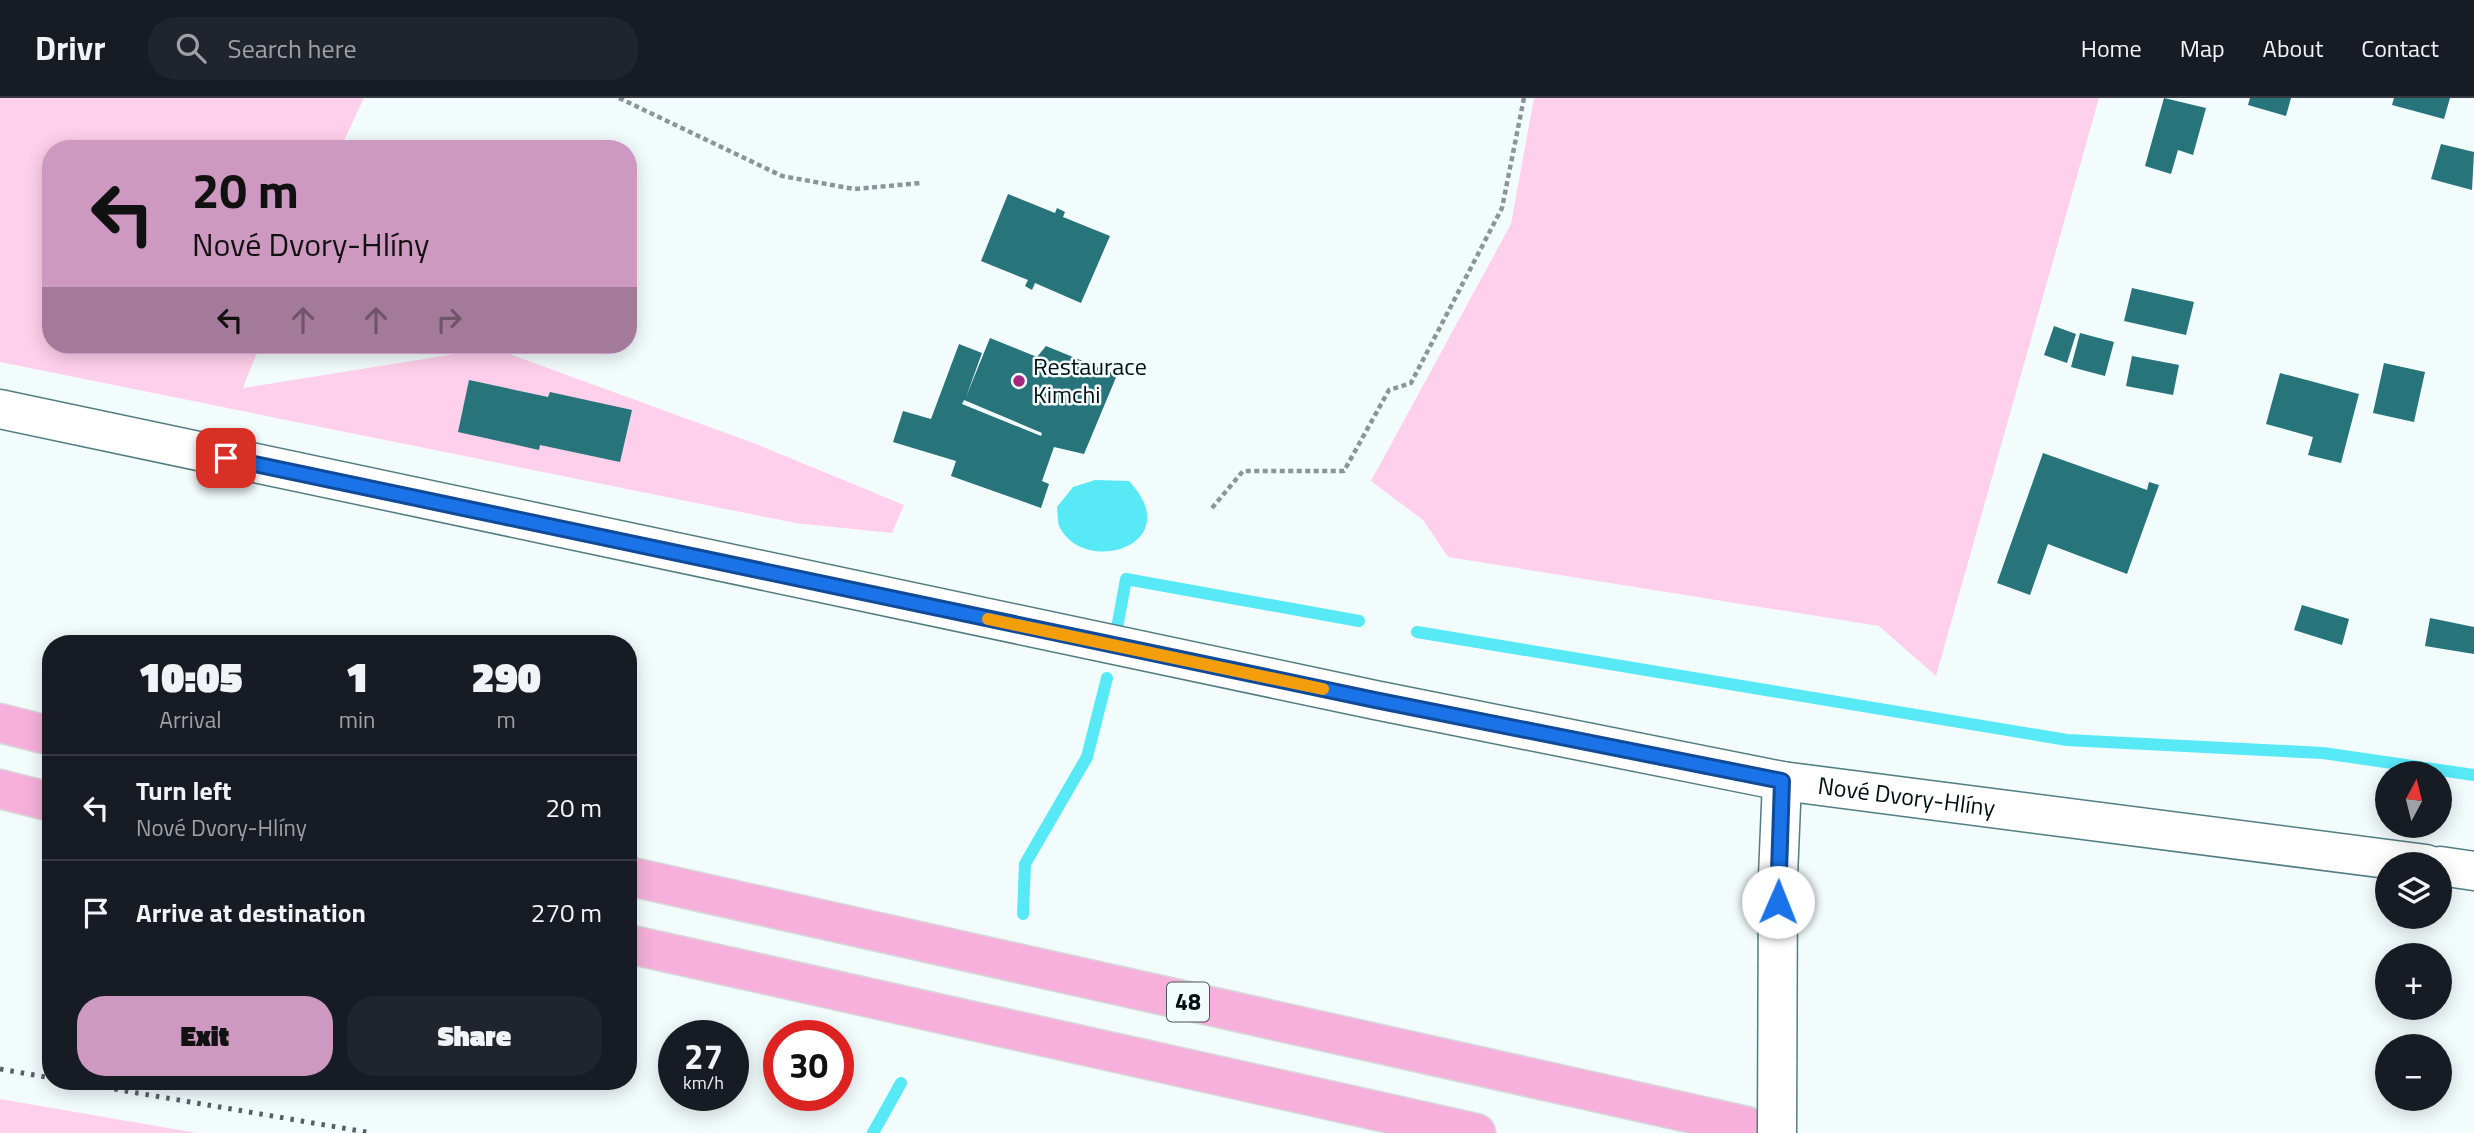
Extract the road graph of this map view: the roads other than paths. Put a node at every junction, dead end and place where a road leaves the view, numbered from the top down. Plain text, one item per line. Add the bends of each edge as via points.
1 (17, 414) edge
2 (0, 723) edge
3 (42, 734) edge
4 (1782, 781) junction
5 (0, 789) edge
6 (42, 800) edge
7 (2375, 857) edge
8 (2452, 868) edge
9 (2474, 871) edge
10 (637, 878) edge
11 (637, 946) edge
12 (1762, 1130) edge
13 (1476, 1133) edge

1 - 4 street, Nové Dvory-Hlíny via 1375,700
2 - 3 highway
4 - 7 street, Nové Dvory-Hlíny
4 - 12 street, bridge
5 - 6 highway
8 - 9 street
10 - 12 highway, 48
11 - 13 highway

